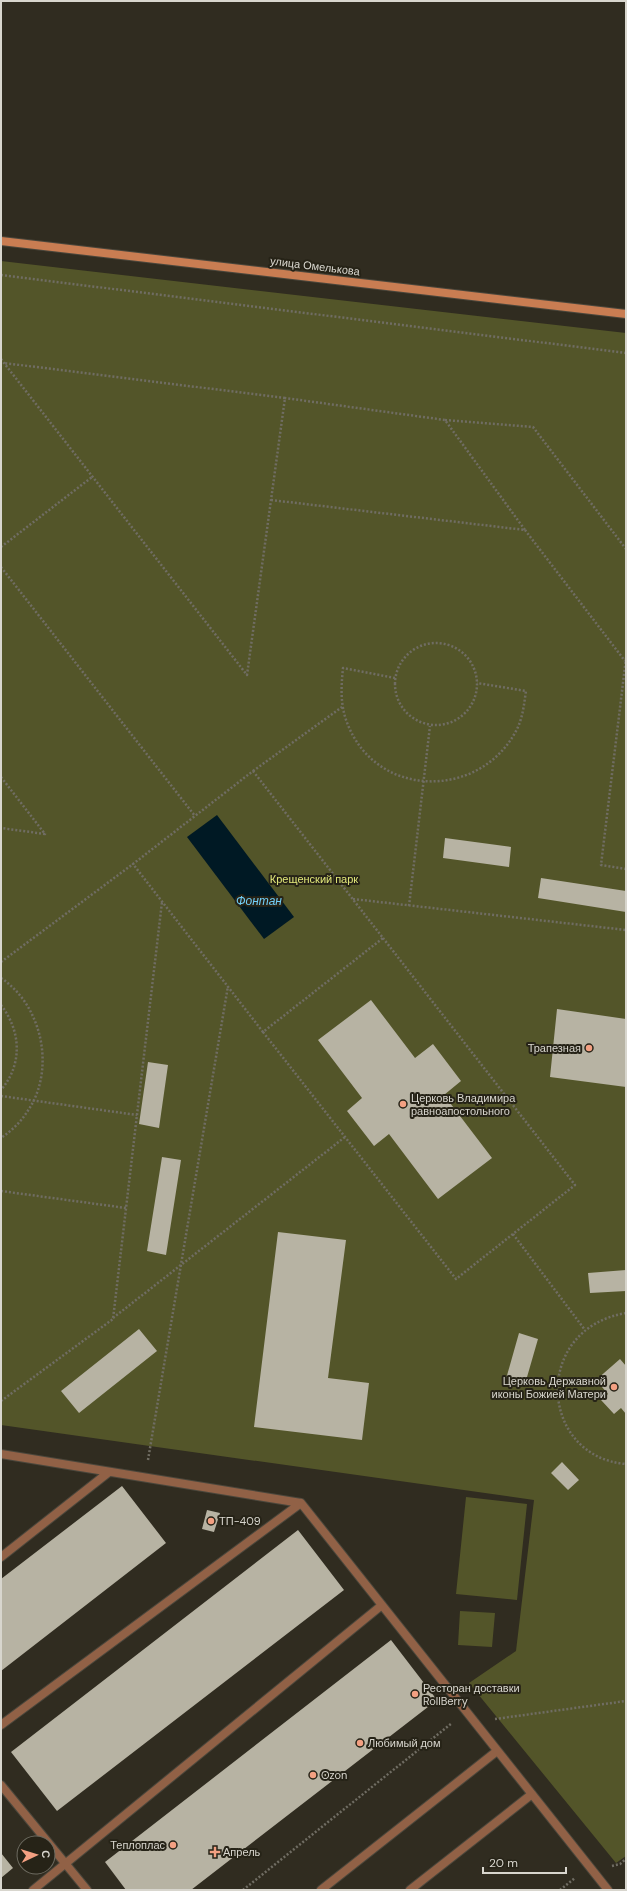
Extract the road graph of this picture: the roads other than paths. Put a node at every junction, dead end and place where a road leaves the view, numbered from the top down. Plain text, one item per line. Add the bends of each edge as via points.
1 (1, 240) edge
2 (626, 314) edge
3 (1, 1454) edge
4 (109, 1472) junction
5 (301, 1503) junction
6 (1, 1557) edge
7 (382, 1605) junction
8 (1, 1725) edge
9 (497, 1750) junction
10 (1, 1785) edge
11 (532, 1794) junction
12 (65, 1864) junction
13 (33, 1890) edge
14 (86, 1890) edge
15 (321, 1890) edge
16 (410, 1890) edge
17 (608, 1890) edge

1 - 2 street, улица Омелькова
3 - 4 lane
4 - 5 lane
4 - 6 lane
5 - 7 lane
5 - 8 lane
7 - 9 lane
7 - 12 lane
9 - 11 lane
9 - 15 lane
10 - 12 lane
11 - 16 lane
11 - 17 lane
12 - 13 lane
12 - 14 lane

